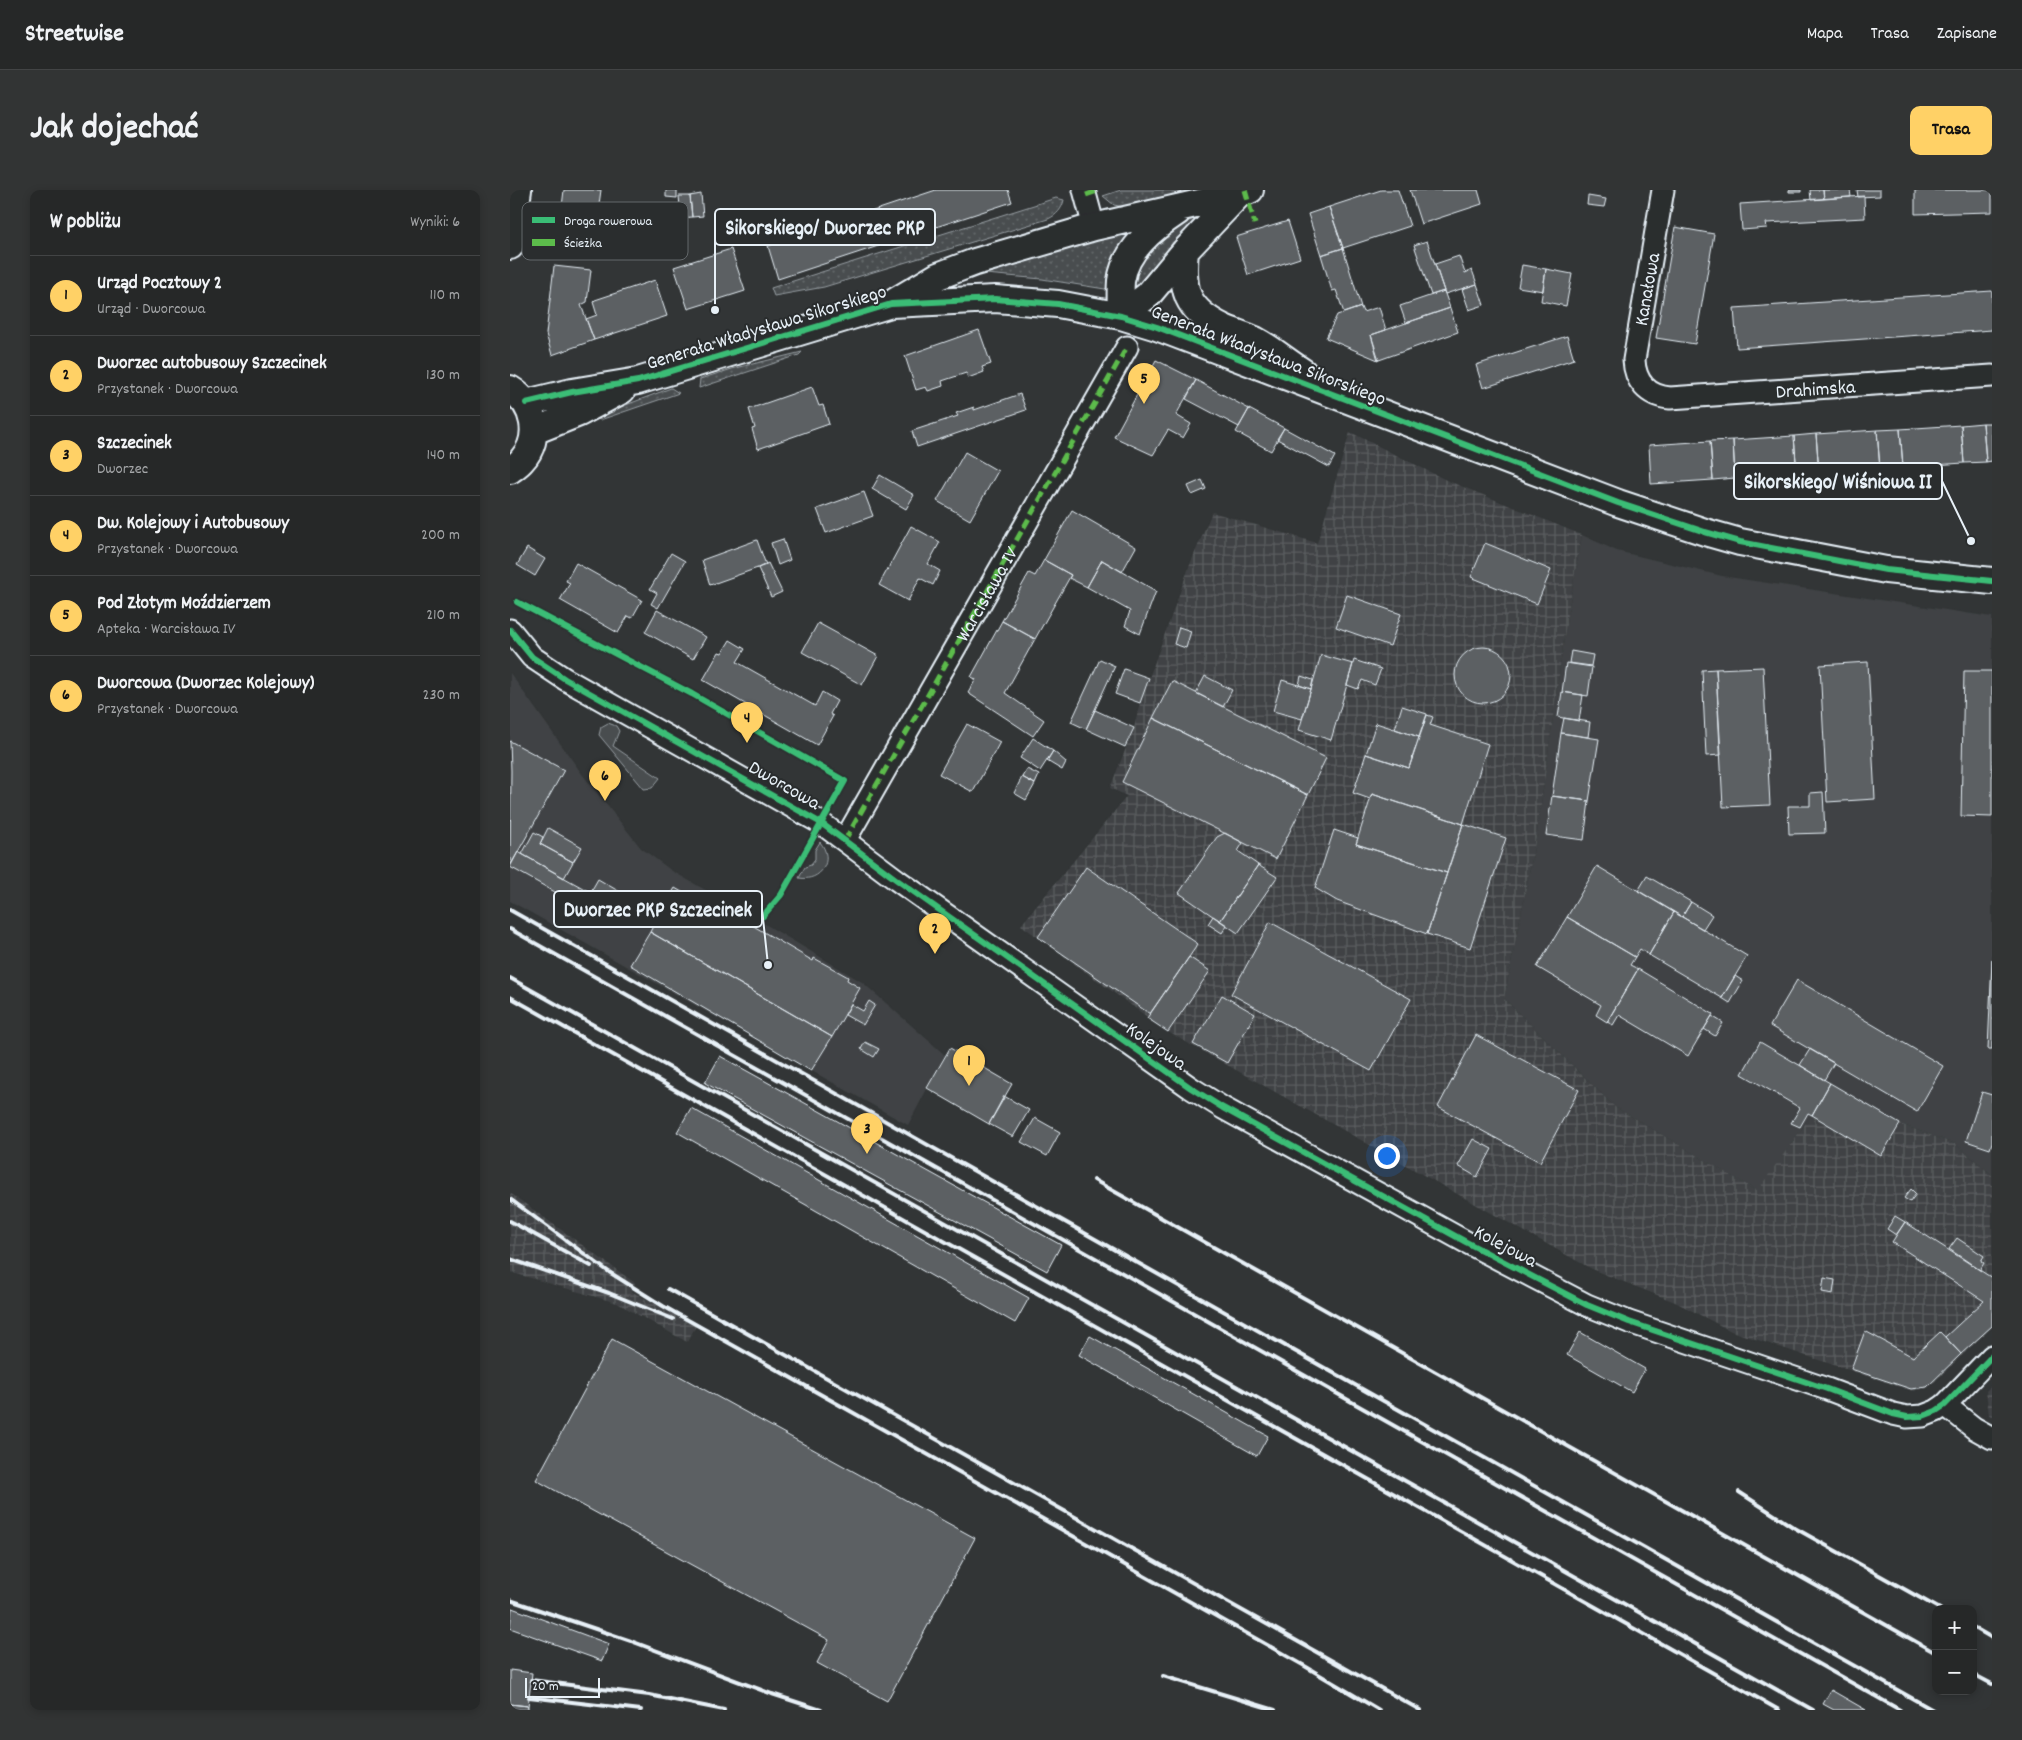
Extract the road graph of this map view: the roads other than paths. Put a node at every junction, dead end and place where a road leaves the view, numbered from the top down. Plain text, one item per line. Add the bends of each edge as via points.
1 (518, 190) edge
2 (1084, 190) edge
3 (1663, 190) edge
4 (1244, 192) edge
5 (1186, 206) junction
6 (1094, 226) junction
7 (510, 246) edge
8 (1185, 251) junction
9 (891, 304) junction
10 (1120, 316) junction
11 (1127, 347) dead end
12 (1992, 376) edge
13 (638, 382) junction
14 (1642, 386) joint
15 (518, 396) edge
16 (1343, 399) junction
17 (534, 431) junction
18 (510, 470) edge
19 (1992, 580) edge
20 (510, 630) edge
21 (845, 840) junction
22 (1087, 1014) joint
23 (1992, 1356) edge
24 (1944, 1405) junction
25 (1992, 1438) edge

1 - 7 street
2 - 6 street
3 - 14 street, Kanałowa via 1634,360
4 - 5 street
4 - 8 street
5 - 6 street
5 - 10 street via 1143,239 1128,259 1121,280
6 - 9 street via 938,276
8 - 10 street via 1148,295
8 - 16 street via 1183,272 1187,295 1197,312 1255,340
9 - 10 street, Generała Władysława Sikorskiego via 995,299 1058,304
9 - 13 street, Generała Władysława Sikorskiego
10 - 16 street, Generała Władysława Sikorskiego via 1157,327
11 - 21 street, Warcisława IV
12 - 14 street, Drahimska via 1670,398 1656,396
13 - 15 street, Generała Władysława Sikorskiego
13 - 17 street, Generała Władysława Sikorskiego via 580,413
15 - 17 street via 532,416
16 - 19 street, Generała Władysława Sikorskiego via 1635,509 1740,542 1886,570
17 - 18 street via 531,447 522,461
20 - 21 street, Dworcowa via 532,657 565,679 822,823
21 - 22 street, Dworcowa
22 - 24 street, Kolejowa via 1158,1067 1223,1108 1587,1305 1893,1414 1923,1416
23 - 24 street, Kolejowa
24 - 25 street

